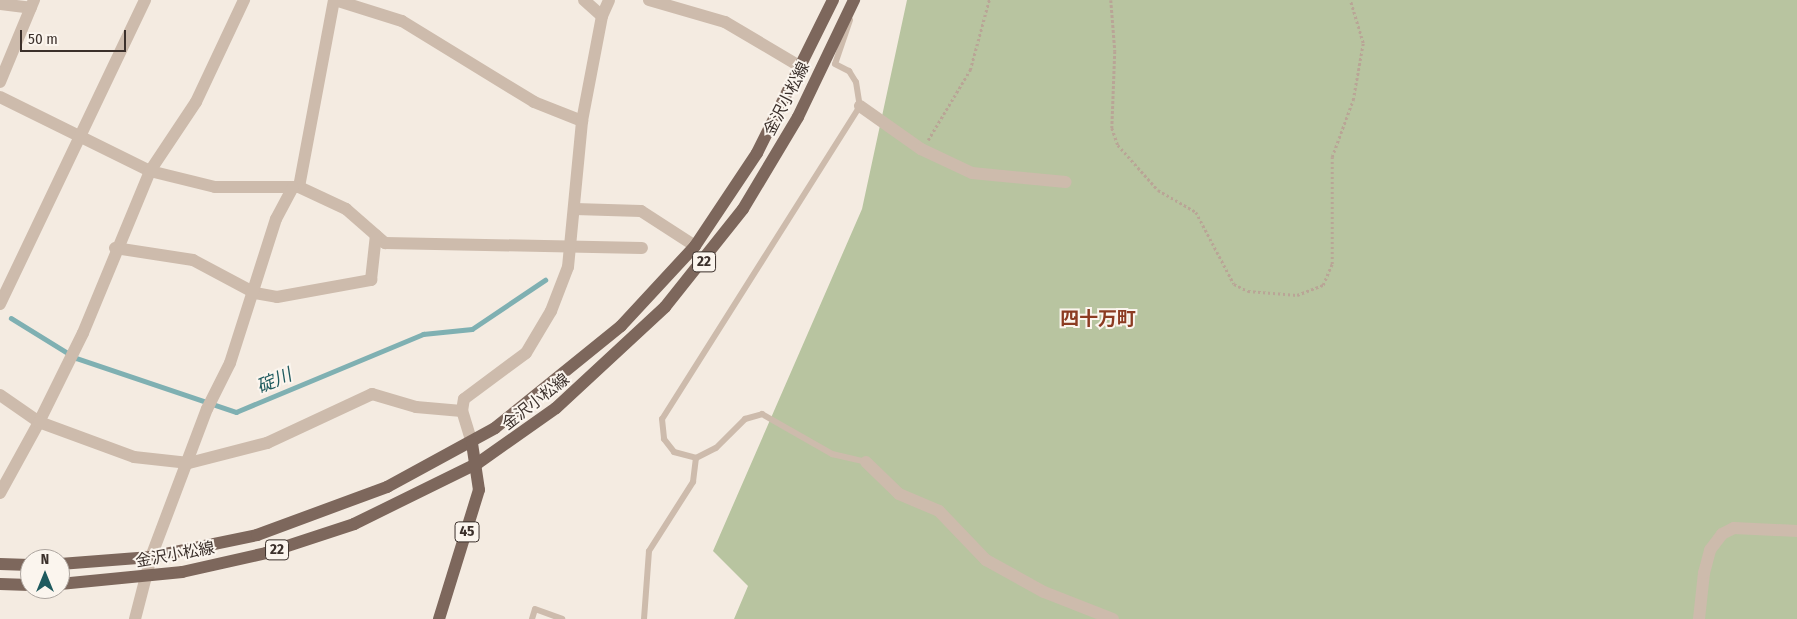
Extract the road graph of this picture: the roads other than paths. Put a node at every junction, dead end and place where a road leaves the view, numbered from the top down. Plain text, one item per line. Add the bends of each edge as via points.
1 (145, 0) edge
2 (244, 0) edge
3 (335, 0) edge
4 (584, 0) edge
5 (610, 0) edge
6 (649, 0) edge
7 (833, 0) edge
8 (856, 0) edge
9 (0, 4) edge
10 (32, 4) edge
11 (602, 16) junction
12 (802, 68) junction
13 (0, 82) edge
14 (0, 97) edge
15 (860, 106) junction
16 (582, 121) junction
17 (79, 137) junction
18 (150, 171) junction
19 (1066, 182) dead end
20 (296, 187) junction
21 (575, 209) junction
22 (376, 235) junction
23 (695, 246) junction
24 (573, 247) junction
25 (115, 248) junction
26 (642, 248) dead end
27 (255, 293) junction
28 (0, 304) edge
29 (0, 395) edge
30 (462, 411) junction
31 (39, 422) junction
32 (472, 443) junction
33 (696, 458) junction
34 (866, 462) joint
35 (189, 463) junction
36 (478, 463) junction
37 (0, 493) edge
38 (1797, 531) edge
39 (151, 557) junction
40 (70, 563) edge
41 (0, 564) edge
42 (20, 565) edge
43 (144, 578) junction
44 (70, 583) edge
45 (0, 584) edge
46 (20, 585) edge
47 (137, 619) edge
48 (439, 619) edge
49 (532, 619) edge
50 (562, 619) edge
51 (644, 619) edge
52 (1114, 619) edge
53 (1699, 619) edge

1 - 17 street
2 - 18 street via 196,102
3 - 16 street via 402,21 534,102
3 - 20 street
4 - 11 street
5 - 11 street
6 - 12 street via 725,22
7 - 12 main road, 金沢小松線 / 22
8 - 15 lane via 835,64 849,71 856,82
8 - 36 main road, 金沢小松線 / 22 via 774,160 700,267 597,373
9 - 10 street
10 - 13 street
11 - 16 street
12 - 23 main road, 金沢小松線 / 22 via 758,153
14 - 17 street
15 - 19 street via 922,149 972,173
15 - 33 lane via 662,419 664,439 674,452
16 - 21 street
17 - 18 street
17 - 28 street
18 - 20 street via 215,187
18 - 25 street
20 - 22 street via 346,209
20 - 27 street via 276,219
21 - 23 street via 640,211
21 - 24 street
22 - 24 street via 385,243
22 - 27 street via 371,280 277,297
23 - 32 main road, 金沢小松線 / 22 via 589,354
24 - 26 street
24 - 30 street via 561,288 534,343 517,362 468,394
25 - 27 street via 193,260
25 - 31 street via 73,355
27 - 35 street via 207,409
29 - 31 street
30 - 32 street
30 - 35 street via 416,407 372,394 267,443
31 - 35 street via 134,458
31 - 37 street
32 - 36 main road, 45
32 - 39 main road, 金沢小松線 / 22 via 387,487 303,521
33 - 34 lane via 716,448 746,419 762,414 832,454
33 - 51 lane via 693,482 649,551
34 - 52 street via 899,494 940,511 986,560 1044,592
35 - 39 street
36 - 43 main road, 金沢小松線 / 22 via 354,524 249,557
36 - 48 main road, 45 via 476,504
38 - 53 street via 1734,528 1722,534 1710,550
39 - 40 main road, 金沢小松線 / 22
39 - 43 street
41 - 42 main road
43 - 44 main road, 金沢小松線 / 22
43 - 47 street
45 - 46 main road
49 - 50 lane via 535,609

